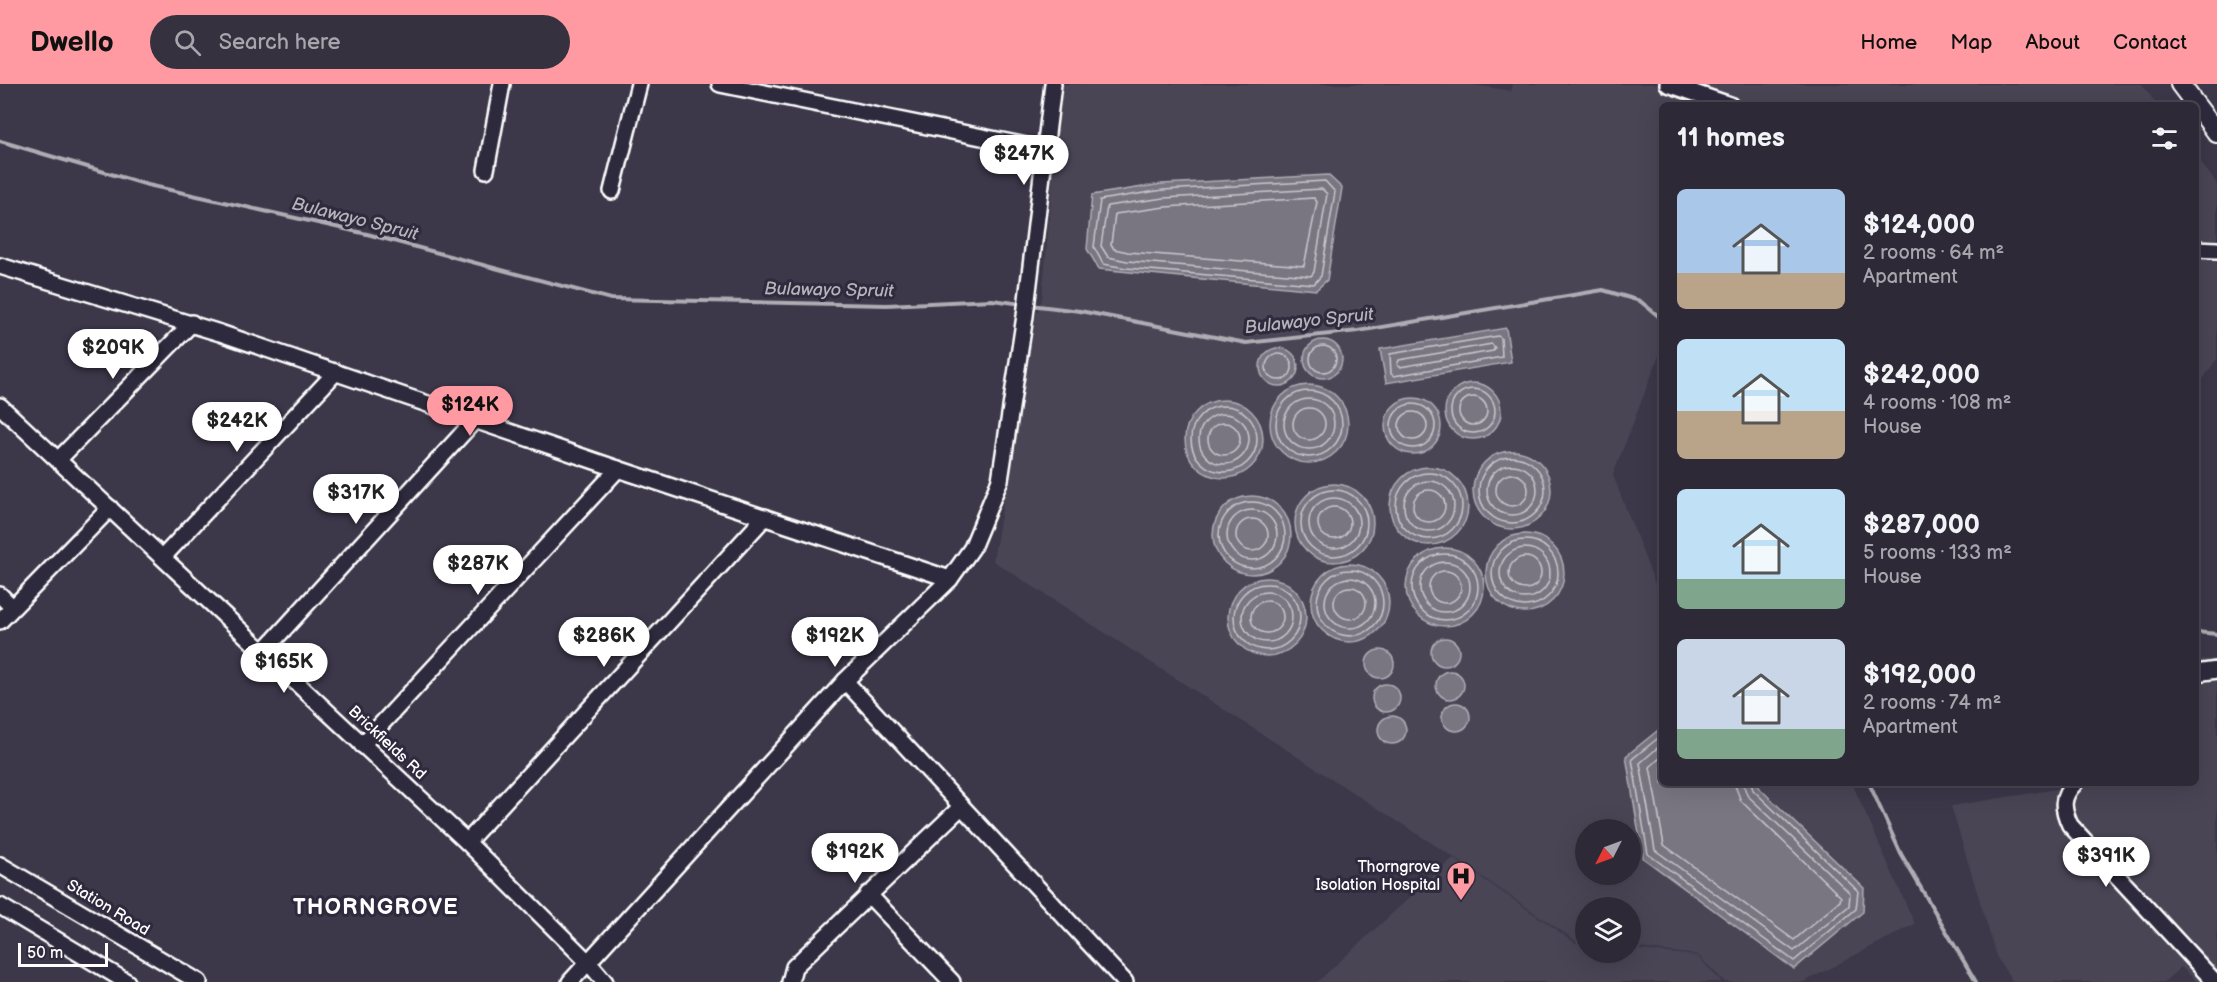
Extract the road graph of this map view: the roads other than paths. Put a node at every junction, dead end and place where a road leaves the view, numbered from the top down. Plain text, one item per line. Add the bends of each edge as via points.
1 (502, 84) edge
2 (639, 84) edge
3 (720, 84) edge
4 (1053, 84) edge
5 (1668, 84) edge
6 (2180, 84) edge
7 (1721, 102) edge
8 (2194, 102) edge
9 (2199, 109) edge
10 (2217, 133) edge
11 (1046, 150) junction
12 (486, 170) dead end
13 (612, 191) dead end
14 (2199, 249) edge
15 (2217, 250) edge
16 (0, 266) edge
17 (192, 324) junction
18 (336, 372) junction
19 (0, 406) edge
20 (474, 421) junction
21 (58, 460) junction
22 (618, 470) junction
23 (110, 508) junction
24 (765, 517) junction
25 (163, 557) junction
26 (950, 579) junction
27 (0, 595) edge
28 (12, 607) junction
29 (0, 621) edge
30 (263, 652) junction
31 (2217, 670) edge
32 (2199, 673) edge
33 (845, 681) junction
34 (362, 745) junction
35 (2073, 786) edge
36 (961, 807) junction
37 (467, 842) junction
38 (0, 865) edge
39 (868, 894) junction
40 (0, 906) edge
41 (588, 962) junction
42 (127, 982) edge
43 (199, 982) edge
44 (570, 982) edge
45 (605, 982) edge
46 (790, 982) edge
47 (952, 982) edge
48 (1125, 982) edge
49 (2215, 982) edge

1 - 12 street
2 - 13 street
3 - 11 street
4 - 11 street
5 - 7 street
6 - 8 street
9 - 10 street
11 - 26 street via 1000,480 972,548
14 - 15 street
16 - 17 street
17 - 18 street
17 - 21 street
18 - 20 street
18 - 25 street
19 - 21 street, Brickfields Rd
20 - 22 street
20 - 30 street
21 - 23 street, Brickfields Rd
22 - 24 street
22 - 34 street
23 - 25 street, Brickfields Rd
23 - 28 street
24 - 26 street
24 - 37 street
25 - 30 street, Brickfields Rd
26 - 33 street
27 - 28 street
28 - 29 street
30 - 34 street, Brickfields Rd
31 - 32 street
33 - 36 street
33 - 41 street
34 - 37 street, Brickfields Rd
35 - 49 street via 2063,800 2063,812 2070,825
36 - 39 street
36 - 48 street
37 - 41 street, Brickfields Rd
38 - 43 street, Station Road
39 - 46 street via 794,968
39 - 47 street
40 - 42 street
41 - 44 street
41 - 45 street, Brickfields Rd

